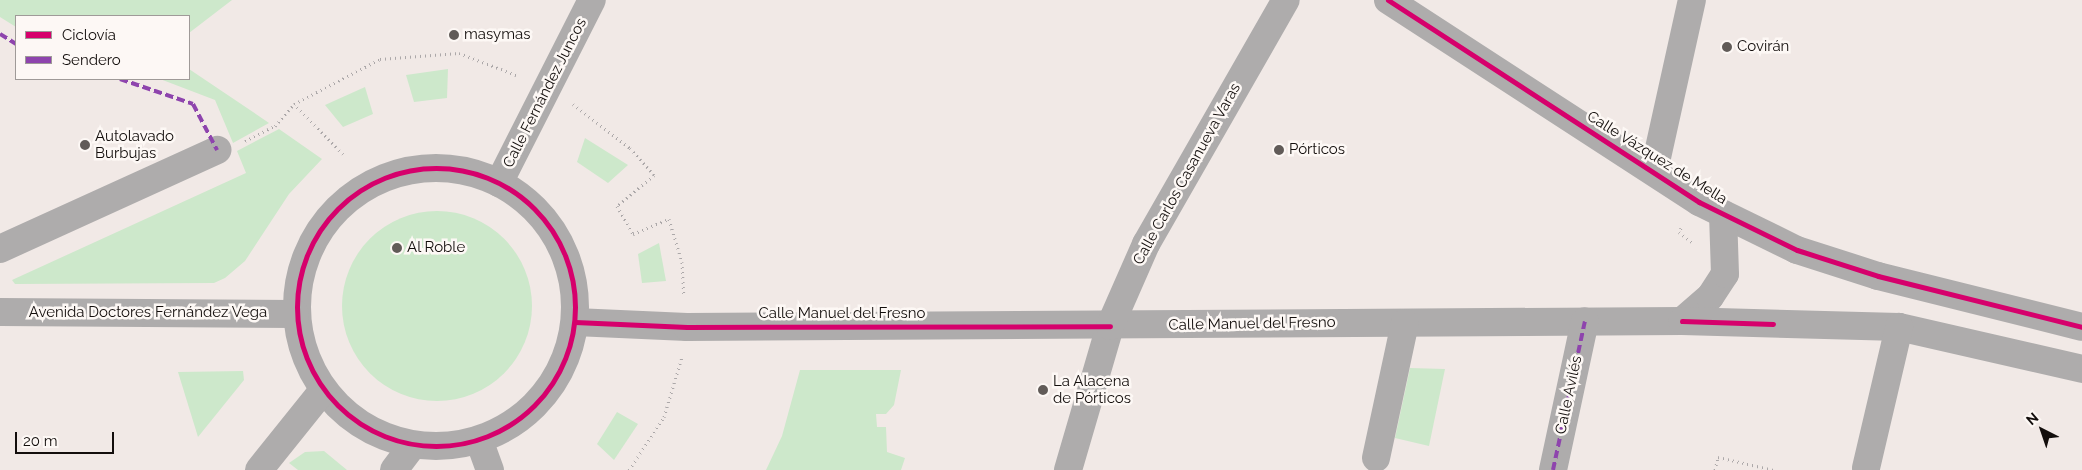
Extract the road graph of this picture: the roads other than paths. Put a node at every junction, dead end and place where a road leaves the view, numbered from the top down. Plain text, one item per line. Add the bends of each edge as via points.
1 (1286, 0) edge
2 (1388, 0) edge
3 (1692, 0) edge
4 (592, 1) edge
5 (216, 150) dead end
6 (1654, 171) junction
7 (499, 183) junction
8 (1723, 214) junction
9 (0, 250) edge
10 (0, 312) edge
11 (295, 314) junction
12 (1584, 321) junction
13 (1682, 321) junction
14 (574, 322) junction
15 (1405, 323) junction
16 (1110, 326) junction
17 (1900, 327) junction
18 (2082, 328) edge
19 (2082, 369) edge
20 (323, 390) junction
21 (480, 440) junction
22 (413, 445) junction
23 (1376, 458) dead end
24 (1866, 468) dead end
25 (258, 470) edge
26 (394, 470) edge
27 (490, 470) edge
28 (1068, 470) edge
29 (1553, 470) edge

1 - 16 street, Calle Carlos Casanueva Varas via 1146,244
2 - 6 street, Calle Vázquez de Mella
3 - 6 street
4 - 7 street, Calle Fernández Juncos
5 - 9 street
6 - 8 street, Calle Vázquez de Mella via 1698,202
7 - 11 street via 471,172 438,166 395,173 356,193 325,223 301,267
7 - 14 street via 529,204 552,230 566,257
8 - 13 street via 1726,274 1710,297
8 - 18 street, Calle Vázquez de Mella via 1798,250 1878,276
10 - 11 street, Avenida Doctores Fernández Vega
11 - 20 street via 302,348
12 - 13 street, Calle Manuel del Fresno
12 - 15 street, Calle Manuel del Fresno
12 - 29 street, Calle Avilés
13 - 17 street, Calle Manuel del Fresno
14 - 16 street, Calle Manuel del Fresno via 681,327
14 - 21 street via 567,354 543,397 516,421
15 - 16 street, Calle Manuel del Fresno
15 - 23 street
16 - 28 street, Calle Carlos Casanueva Varas
17 - 19 street
17 - 24 street
20 - 22 street via 360,425
20 - 25 street
21 - 22 street via 441,447
21 - 27 street
22 - 26 street

